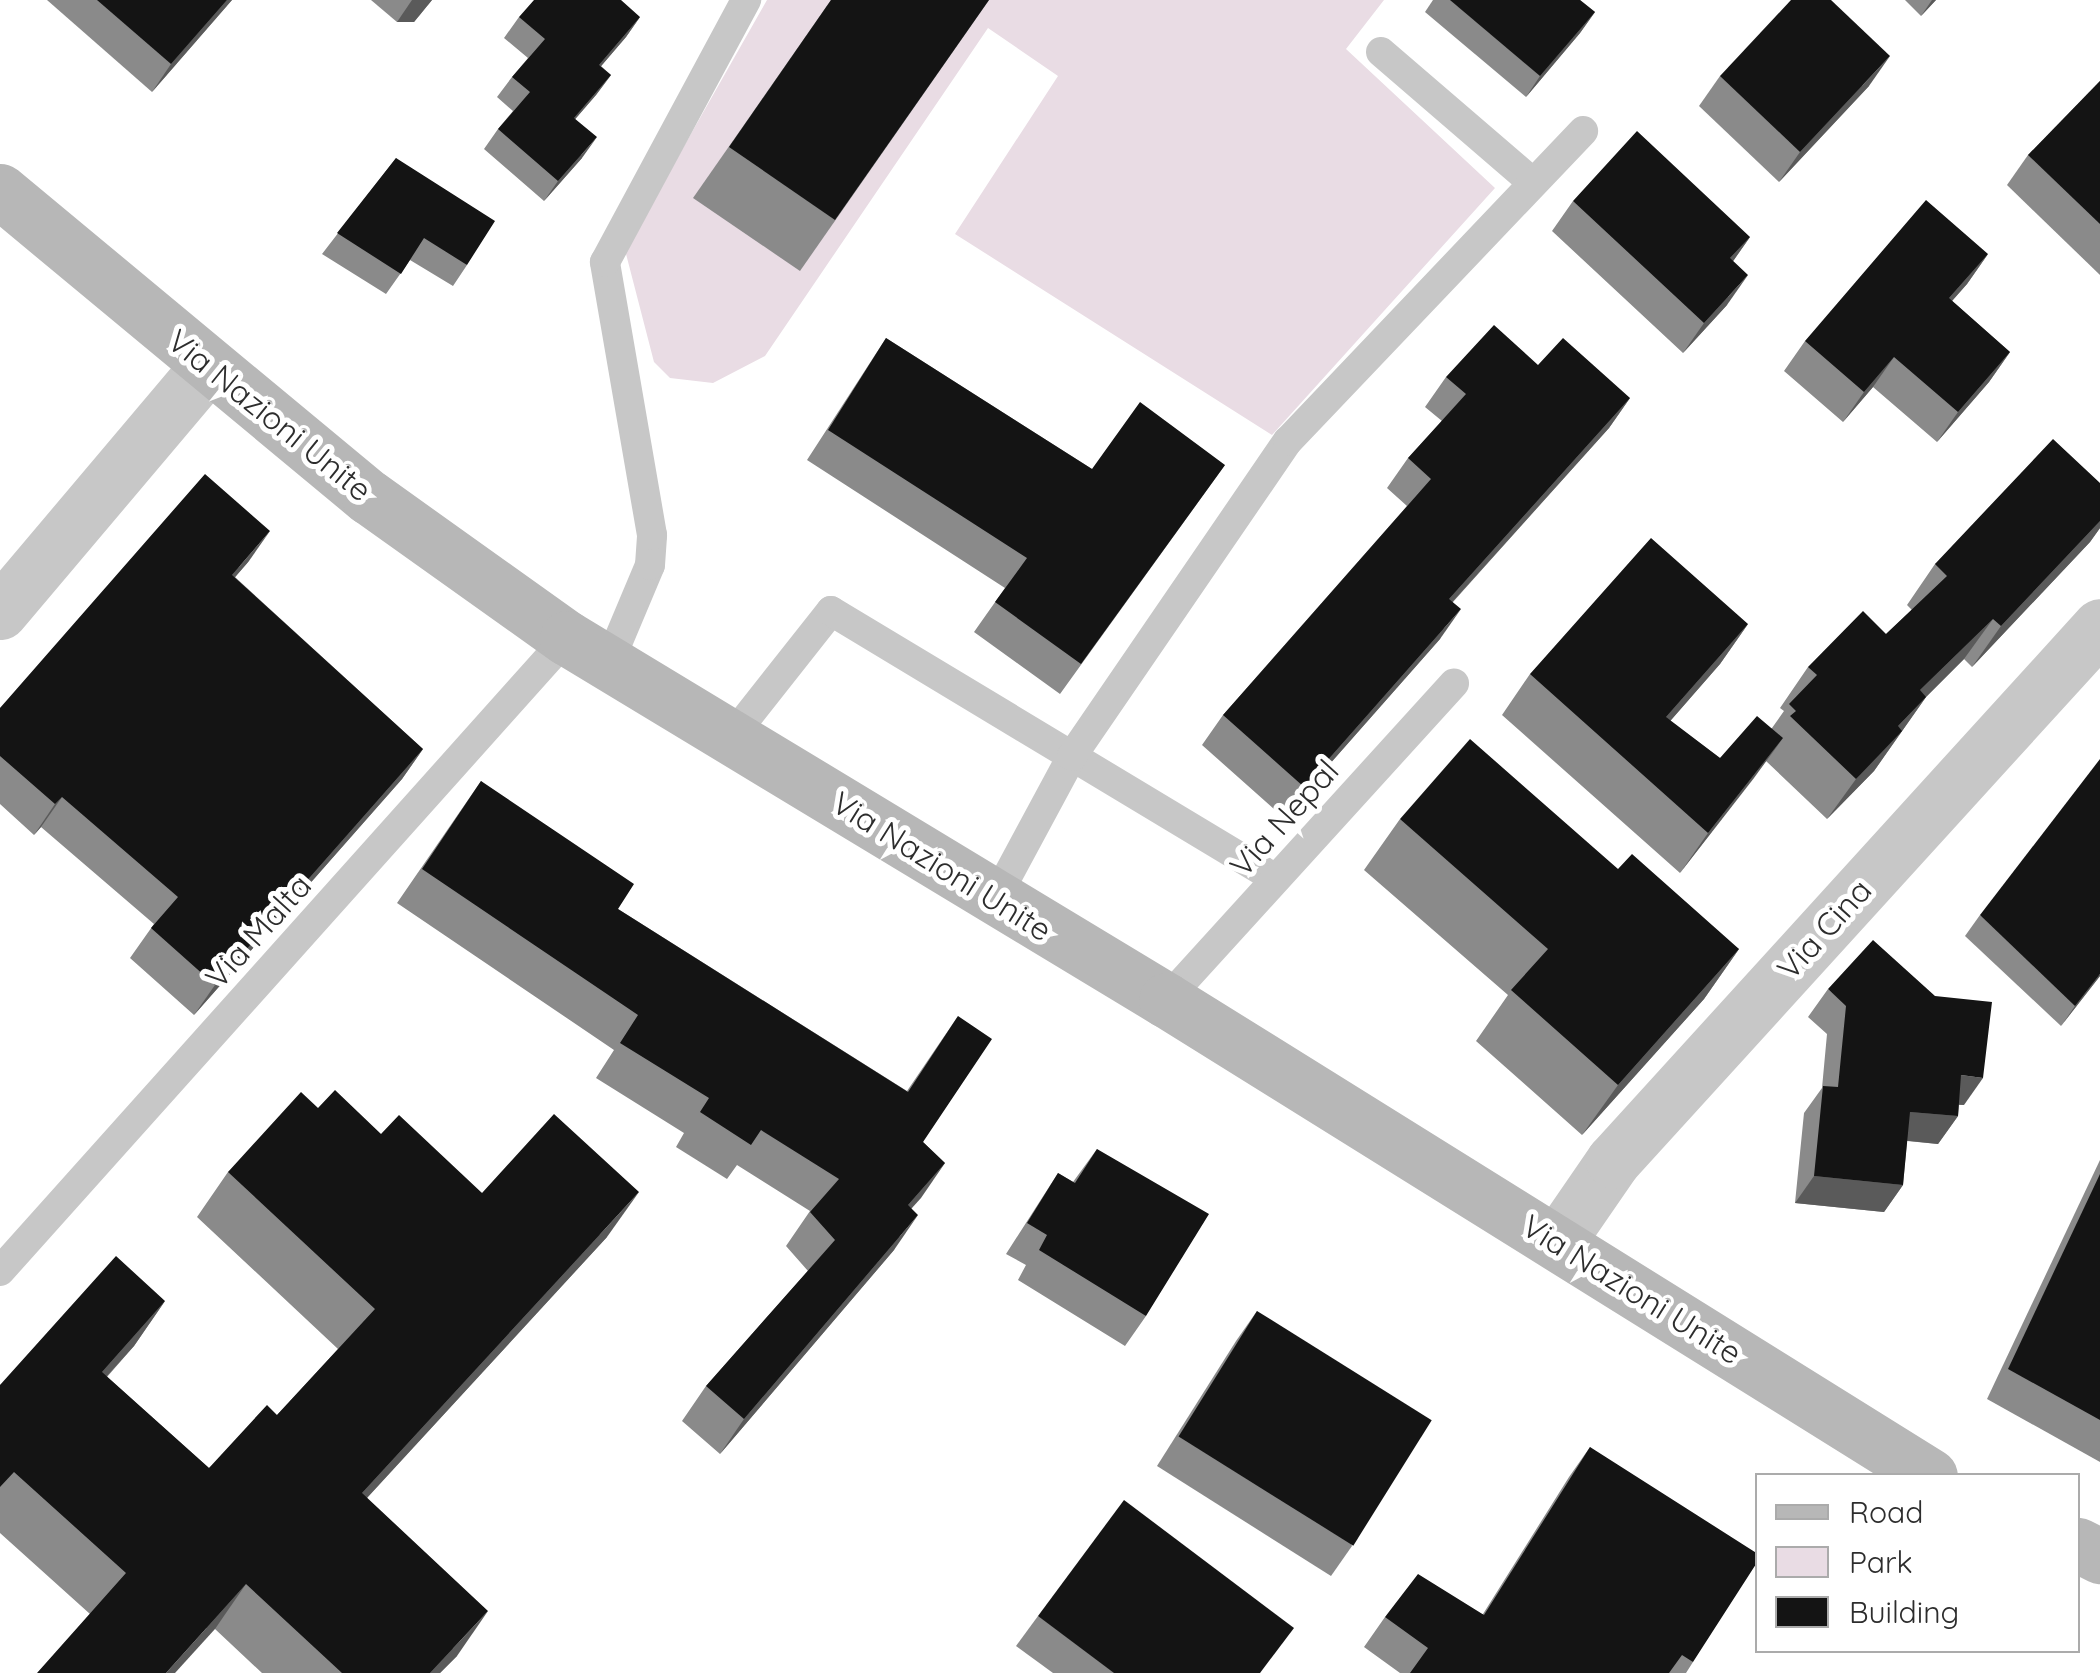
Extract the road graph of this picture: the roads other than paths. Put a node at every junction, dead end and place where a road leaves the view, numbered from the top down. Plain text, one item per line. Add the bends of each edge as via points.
1 (746, 0) edge
2 (1381, 52) dead end
3 (1582, 131) dead end
4 (1532, 182) junction
5 (0, 191) edge
6 (208, 368) junction
7 (0, 612) edge
8 (2100, 626) edge
9 (588, 652) junction
10 (1454, 684) dead end
11 (733, 735) junction
12 (1072, 756) junction
13 (1276, 879) junction
14 (994, 901) junction
15 (1166, 1000) junction
16 (1558, 1241) junction
17 (0, 1271) edge
18 (1925, 1473) edge

1 - 9 lane, Via Malta via 605,262 652,535 644,582
2 - 4 lane
3 - 4 lane
4 - 12 lane via 1288,441
5 - 6 street, Via Nazioni Unite
6 - 7 street
6 - 9 street, Via Nazioni Unite via 370,497
8 - 16 street, Via Cina via 1613,1161
9 - 11 street, Via Nazioni Unite
9 - 17 lane, Via Malta
10 - 13 lane, Via Nepal
11 - 12 lane via 831,611
11 - 14 street, Via Nazioni Unite
12 - 13 lane
12 - 14 lane
13 - 15 lane, Via Nepal
14 - 15 street, Via Nazioni Unite
15 - 16 street, Via Nazioni Unite
16 - 18 street, Via Nazioni Unite

